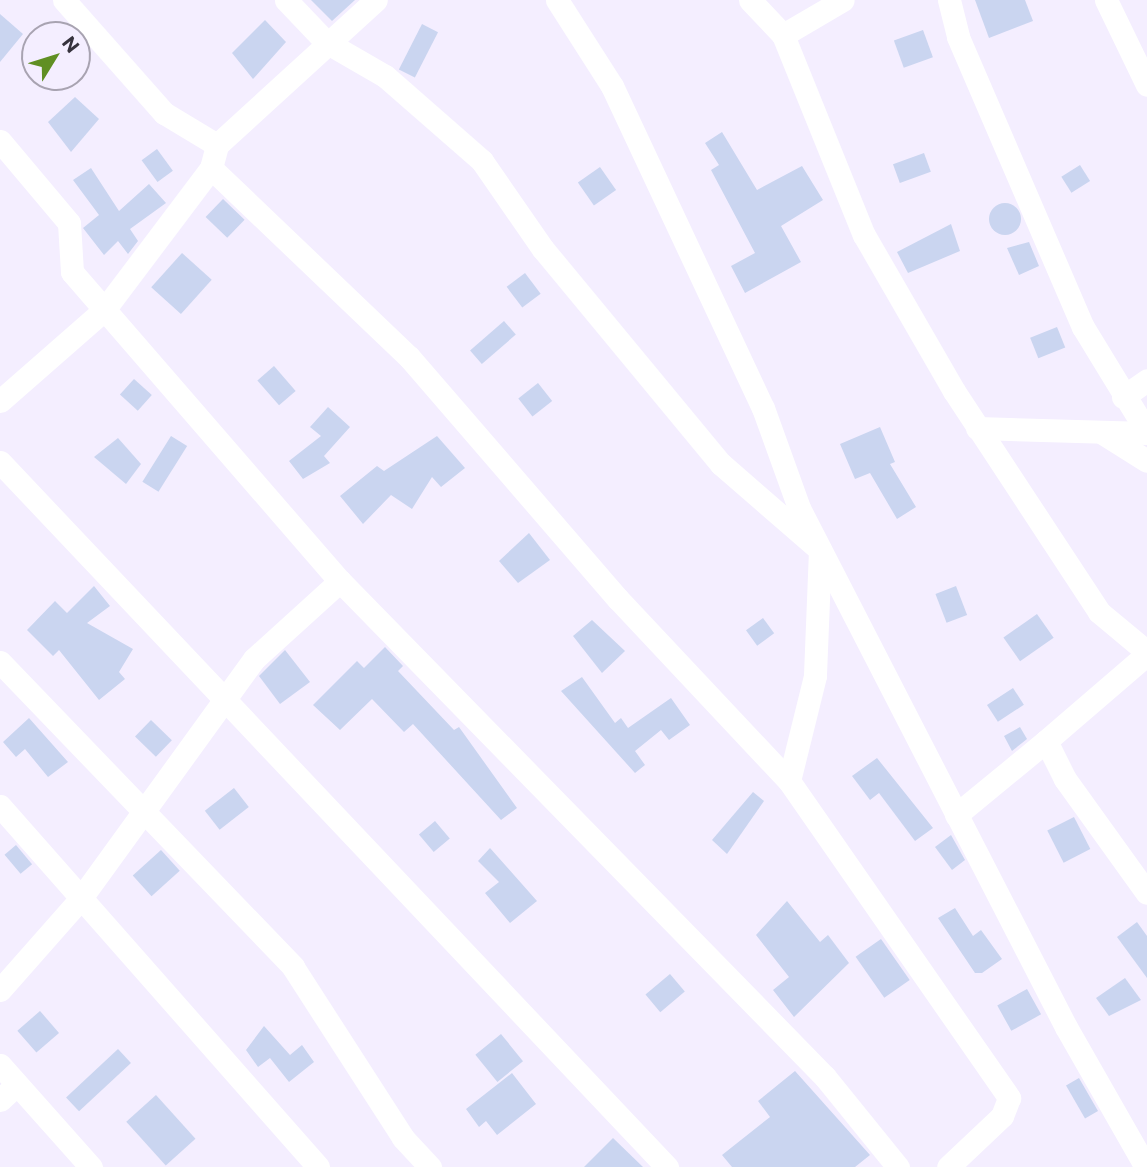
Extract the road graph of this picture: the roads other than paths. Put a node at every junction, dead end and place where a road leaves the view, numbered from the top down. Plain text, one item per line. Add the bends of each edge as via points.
1 (64, 0) edge
2 (286, 0) edge
3 (376, 0) edge
4 (557, 0) edge
5 (750, 0) edge
6 (843, 0) edge
7 (949, 0) edge
8 (1106, 0) edge
9 (783, 35) junction
10 (326, 42) junction
11 (1147, 85) edge
12 (0, 141) edge
13 (217, 145) junction
14 (211, 169) junction
15 (104, 310) junction
16 (1147, 380) edge
17 (1123, 397) junction
18 (0, 401) edge
19 (977, 428) junction
20 (1101, 432) junction
21 (1147, 433) edge
22 (1147, 461) edge
23 (0, 462) edge
24 (820, 550) junction
25 (340, 581) junction
26 (1147, 653) edge
27 (0, 662) edge
28 (226, 705) junction
29 (1046, 741) junction
30 (789, 781) junction
31 (0, 806) edge
32 (142, 806) junction
33 (956, 815) junction
34 (1147, 893) edge
35 (81, 898) junction
36 (0, 990) edge
37 (0, 1065) edge
38 (17, 1084) junction
39 (0, 1100) edge
40 (91, 1167) edge
41 (318, 1167) edge
42 (430, 1167) edge
43 (667, 1167) edge
44 (898, 1167) edge
45 (948, 1167) edge
46 (1146, 1167) edge

1 - 13 street via 164,113
2 - 10 street
3 - 10 street
4 - 24 street via 618,98 763,408
5 - 9 street
6 - 9 street
7 - 17 street via 958,37 1043,239
8 - 11 street
9 - 19 street via 864,235
10 - 13 street
10 - 24 street via 385,76 482,161 543,249 721,464
12 - 15 street via 69,223 75,238 68,266
13 - 14 street
14 - 15 street
14 - 30 street via 409,357 618,599
15 - 18 street
15 - 25 street
16 - 17 street
17 - 21 street
19 - 20 street
19 - 26 street via 1099,612
20 - 21 street
20 - 22 street
23 - 28 street via 90,551
24 - 30 street via 815,676
24 - 33 street
25 - 28 street via 254,659
25 - 44 street via 825,1077
26 - 29 street
27 - 32 street
28 - 32 street
28 - 43 street
29 - 33 street
29 - 34 street via 1065,779
30 - 45 street via 1009,1098 1002,1116
31 - 35 street
32 - 35 street
32 - 42 street via 293,967 404,1138
33 - 46 street
35 - 36 street
35 - 41 street
37 - 38 street
38 - 39 street
38 - 40 street

